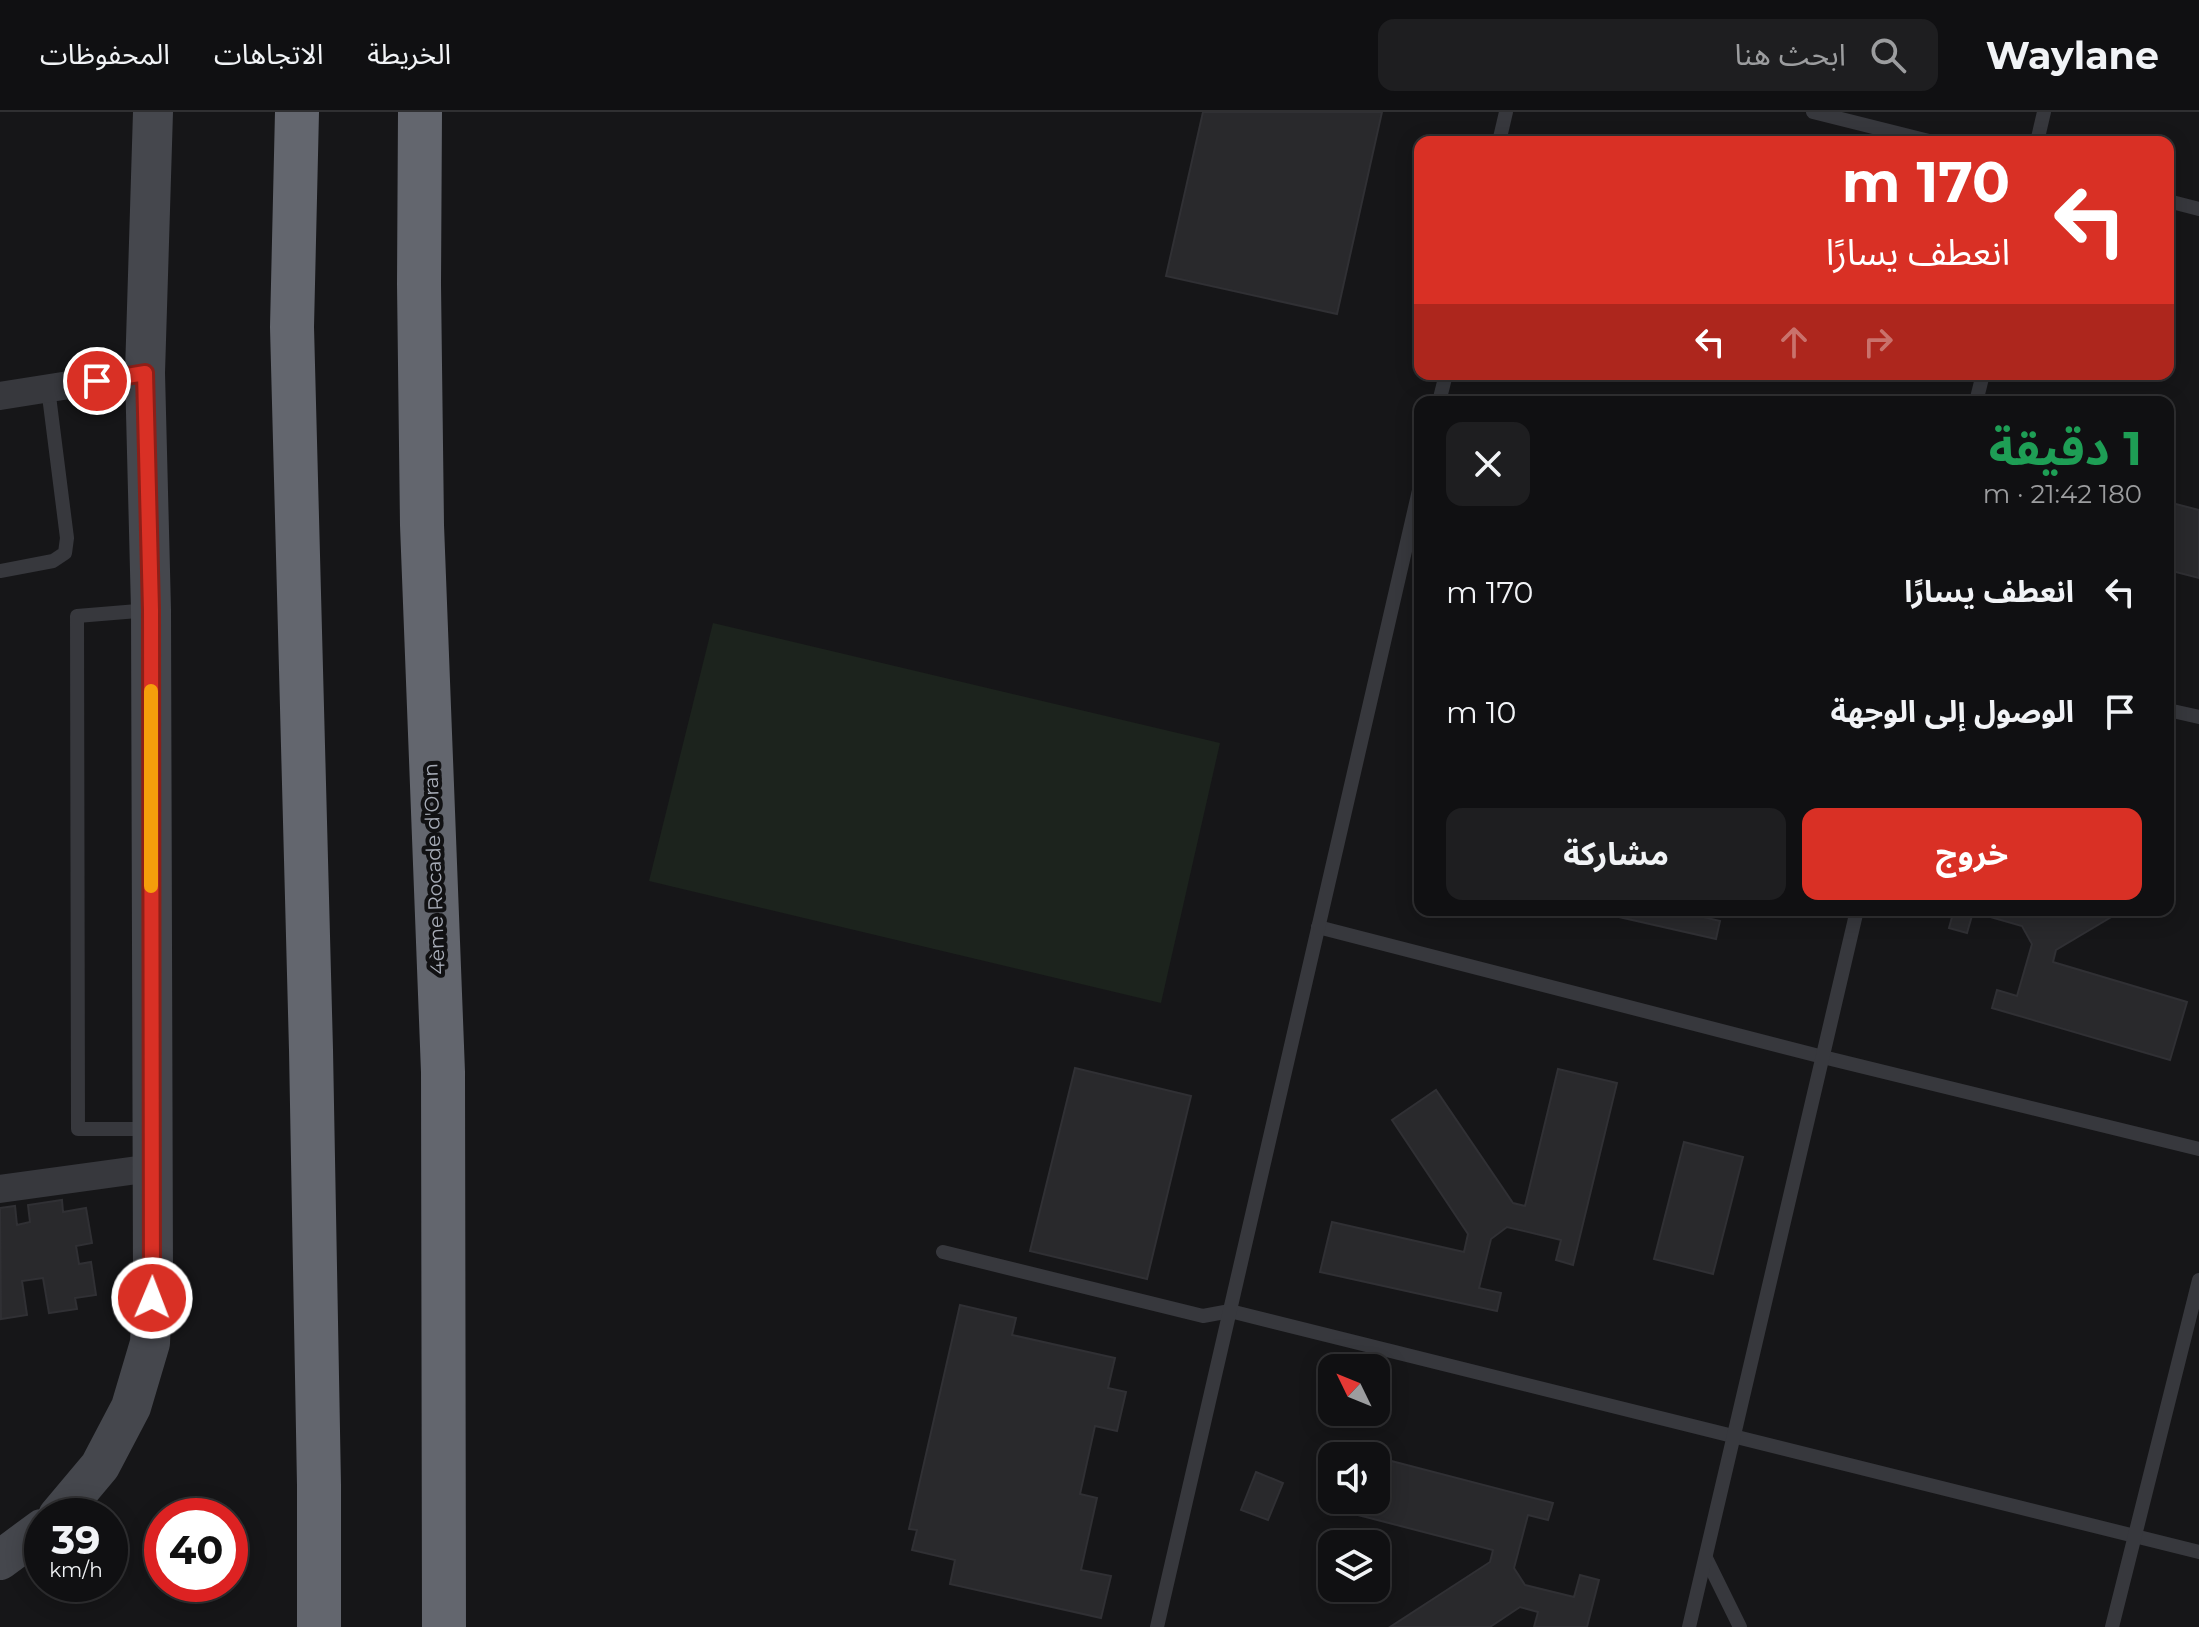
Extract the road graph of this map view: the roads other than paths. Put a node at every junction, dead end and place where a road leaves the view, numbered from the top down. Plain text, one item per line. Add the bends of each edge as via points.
1 (153, 112) edge
2 (297, 112) edge
3 (420, 112) edge
4 (1506, 112) edge
5 (1813, 112) edge
6 (2044, 112) edge
7 (1500, 136) edge
8 (1909, 136) edge
9 (2038, 136) edge
10 (2174, 203) edge
11 (2199, 209) edge
12 (145, 373) junction
13 (48, 388) junction
14 (0, 396) edge
15 (1414, 531) edge
16 (0, 571) edge
17 (151, 610) junction
18 (2174, 711) edge
19 (2199, 717) edge
20 (1856, 916) edge
21 (1318, 927) junction
22 (1823, 1057) junction
23 (151, 1129) junction
24 (2199, 1149) edge
25 (152, 1168) junction
26 (0, 1189) edge
27 (943, 1252) dead end
28 (2199, 1280) edge
29 (1230, 1311) junction
30 (1734, 1436) junction
31 (73, 1498) edge
32 (2135, 1535) junction
33 (24, 1542) edge
34 (2199, 1552) edge
35 (1706, 1558) junction
36 (0, 1560) edge
37 (319, 1627) edge
38 (444, 1627) edge
39 (1157, 1627) edge
40 (1689, 1627) edge
41 (1740, 1627) edge
42 (2112, 1627) edge

1 - 12 street
2 - 37 highway via 292,343 311,1050
3 - 38 highway, 4ème Rocade d'Oran via 422,525 443,1072
4 - 7 lane
5 - 8 lane
6 - 9 lane
10 - 11 lane
12 - 13 street
12 - 17 street
13 - 14 street
13 - 16 lane via 65,553 53,561
15 - 21 lane
17 - 23 street
17 - 23 lane via 77,616 78,1129
18 - 19 lane
20 - 22 lane
21 - 22 lane
21 - 29 lane
22 - 24 lane
22 - 30 lane
23 - 25 street
25 - 26 street
25 - 31 street via 150,1343 131,1407 100,1466
27 - 29 lane via 1203,1316
28 - 32 lane
29 - 30 lane
29 - 39 lane
30 - 32 lane
30 - 35 lane
32 - 34 lane
32 - 42 lane
33 - 36 street
35 - 40 lane
35 - 41 lane

